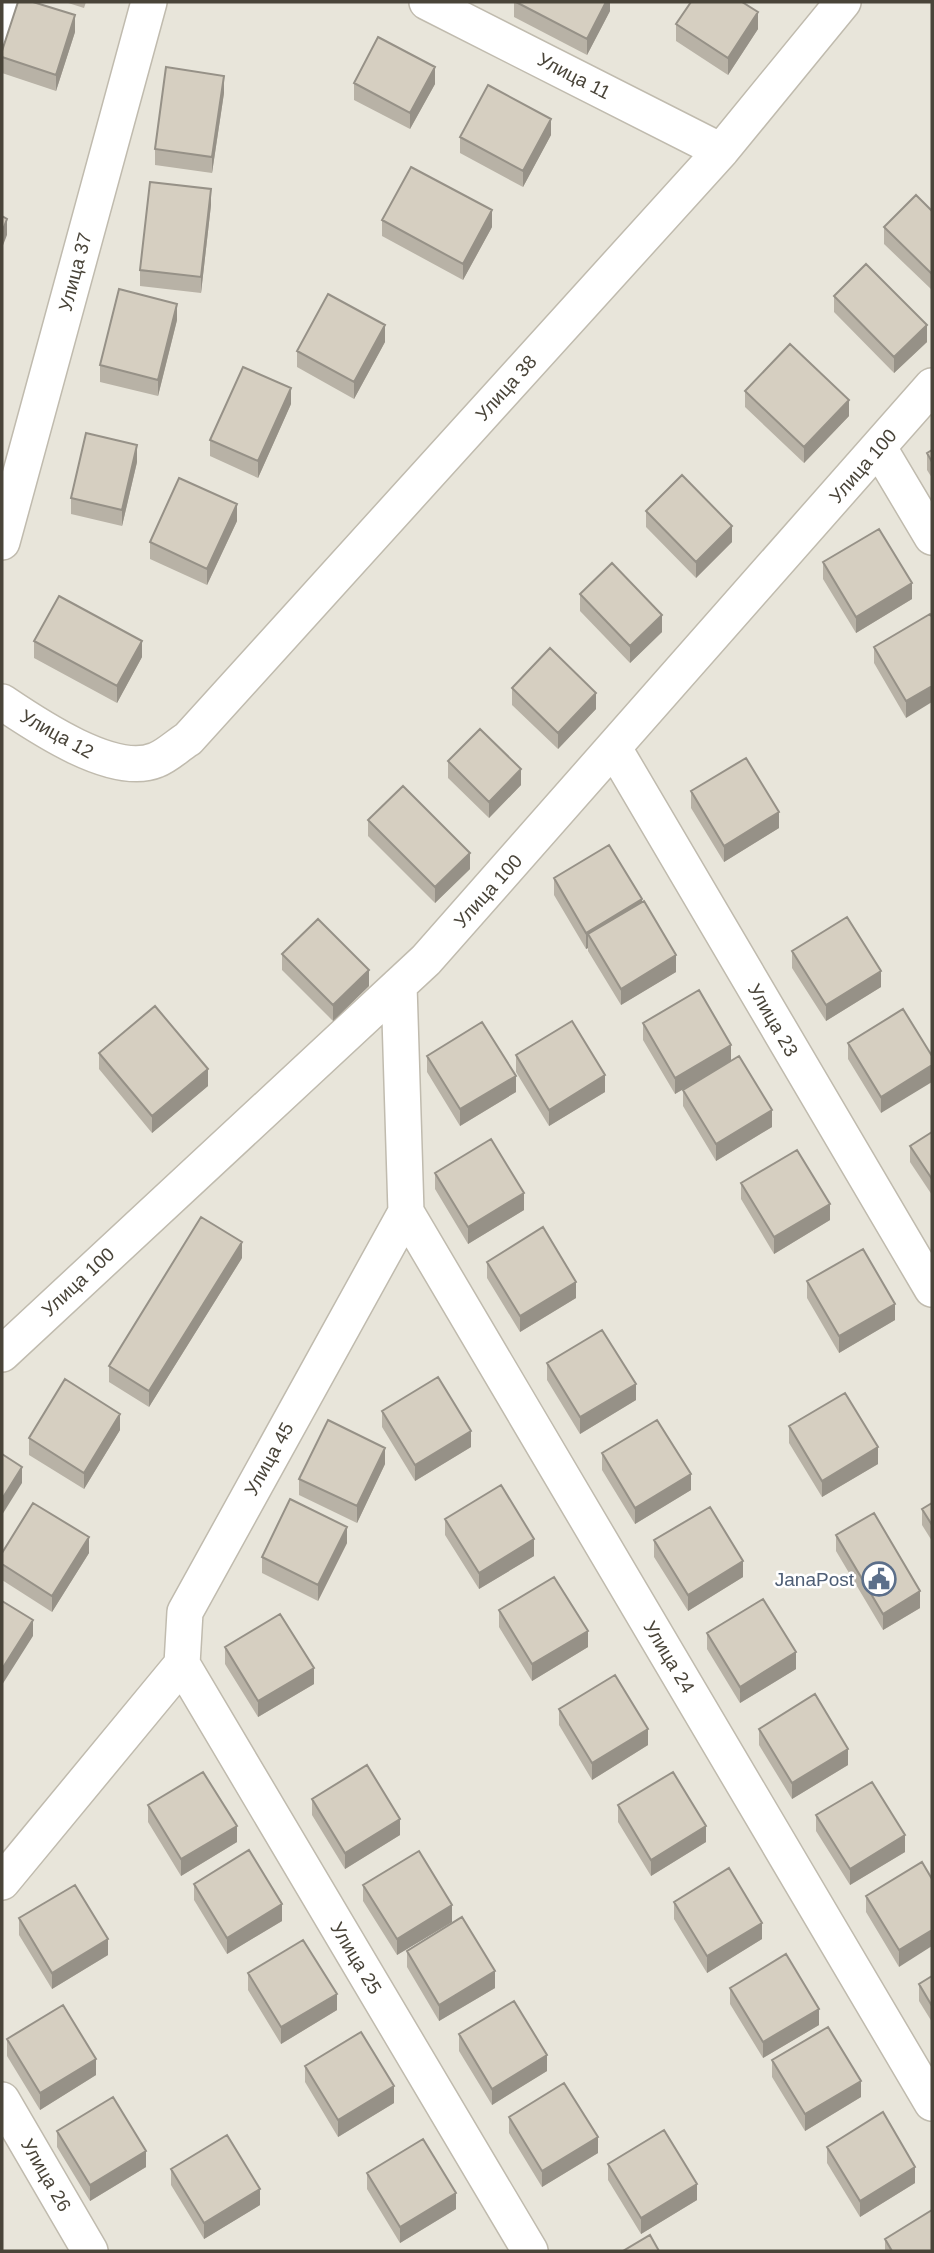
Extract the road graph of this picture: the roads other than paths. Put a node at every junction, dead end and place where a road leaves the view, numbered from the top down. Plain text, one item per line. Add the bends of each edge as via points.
1 (15, 2) edge
2 (149, 2) edge
3 (427, 2) edge
4 (843, 2) edge
5 (2, 30) edge
6 (721, 151) junction
7 (932, 386) edge
8 (879, 448) junction
9 (932, 537) edge
10 (2, 542) edge
11 (2, 702) edge
12 (615, 750) junction
13 (156, 760) joint
14 (399, 985) junction
15 (406, 1212) junction
16 (932, 1289) edge
17 (2, 1354) edge
18 (182, 1664) junction
19 (2, 1882) edge
20 (2, 2100) edge
21 (932, 2103) edge
22 (90, 2251) edge
23 (530, 2251) edge

1 - 5 street
2 - 10 street, Улица 37
3 - 6 street, Улица 11
4 - 6 street, Улица 38
6 - 13 street, Улица 38 via 188,738
7 - 8 street, Улица 100
8 - 9 street
8 - 12 street, Улица 100
11 - 13 street, Улица 12 via 99,758 140,763
12 - 14 street, Улица 100
12 - 16 street, Улица 23
14 - 15 street
14 - 17 street, Улица 100
15 - 18 street, Улица 45 via 185,1612
15 - 21 street, Улица 24
18 - 19 street
18 - 23 street, Улица 25
20 - 22 street, Улица 26

